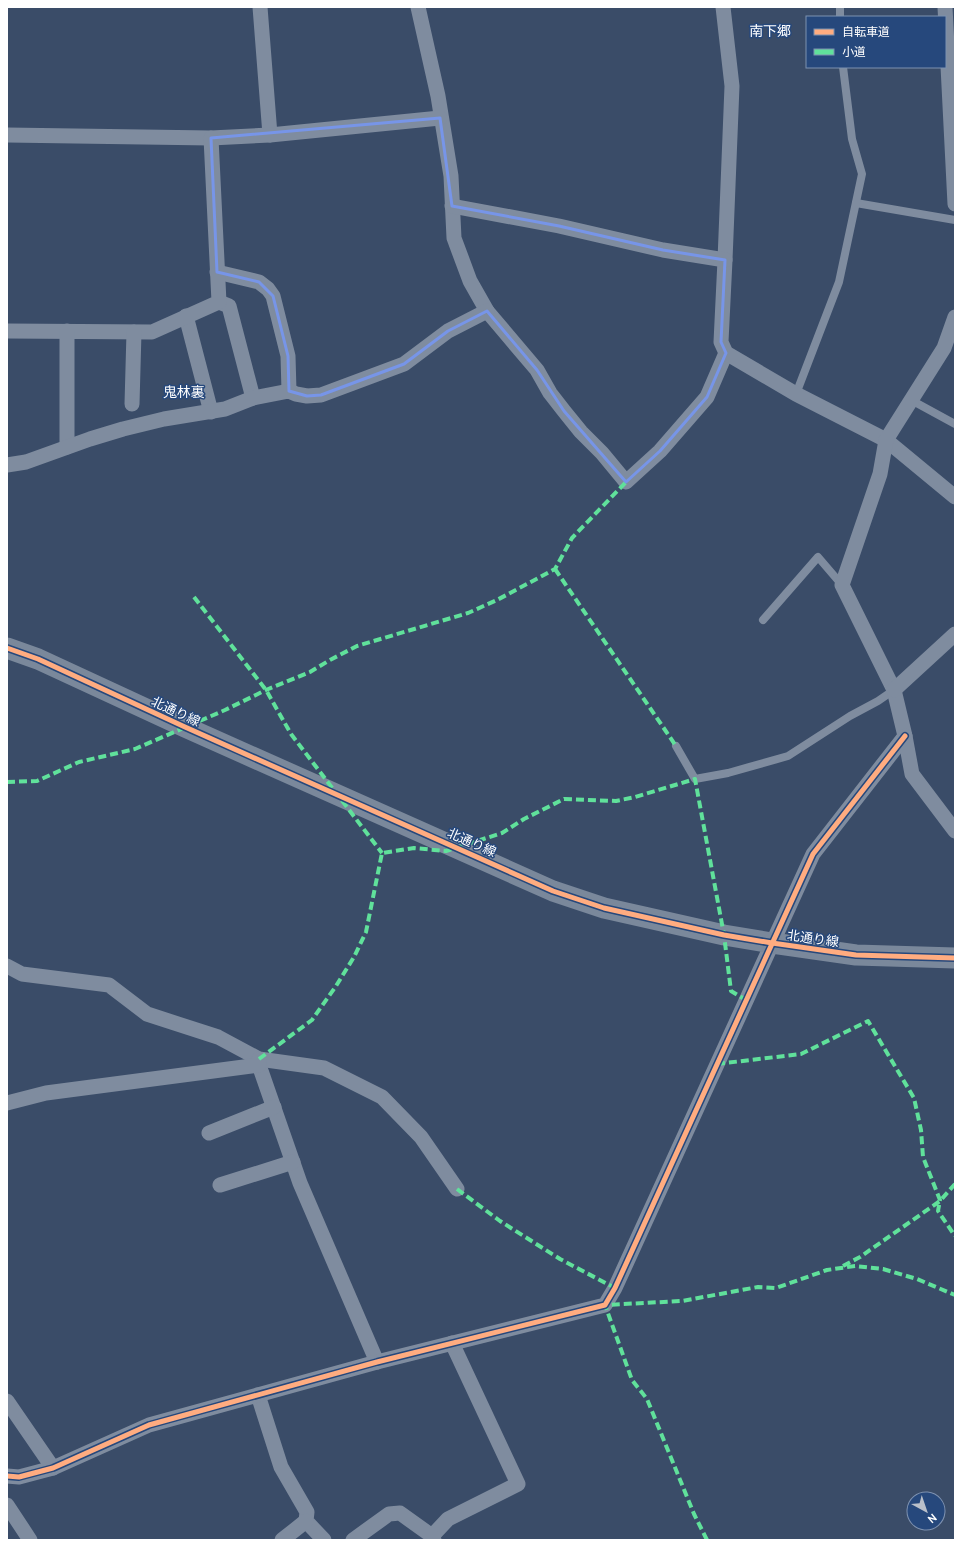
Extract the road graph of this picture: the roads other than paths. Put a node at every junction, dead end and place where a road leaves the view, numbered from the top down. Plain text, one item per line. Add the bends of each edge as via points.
1 (260, 7) edge
2 (418, 7) edge
3 (724, 7) edge
4 (946, 27) edge
5 (843, 68) edge
6 (440, 118) junction
7 (7, 135) edge
8 (270, 135) junction
9 (211, 138) junction
10 (856, 203) junction
11 (955, 204) edge
12 (452, 206) junction
13 (955, 220) edge
14 (725, 260) junction
15 (218, 272) junction
16 (219, 302) junction
17 (487, 311) junction
18 (186, 316) junction
19 (955, 317) edge
20 (7, 331) edge
21 (67, 331) junction
22 (134, 332) junction
23 (726, 353) junction
24 (289, 391) junction
25 (796, 394) junction
26 (253, 398) junction
27 (911, 400) junction
28 (132, 404) dead end
29 (211, 412) junction
30 (955, 424) edge
31 (886, 440) junction
32 (67, 447) junction
33 (7, 465) edge
34 (955, 497) edge
35 (842, 584) junction
36 (763, 620) dead end
37 (955, 634) edge
38 (7, 648) edge
39 (894, 690) junction
40 (905, 736) junction
41 (676, 746) dead end
42 (955, 831) edge
43 (772, 943) junction
44 (955, 958) edge
45 (7, 966) edge
46 (259, 1062) junction
47 (7, 1103) edge
48 (274, 1107) junction
49 (209, 1133) dead end
50 (293, 1162) junction
51 (220, 1185) dead end
52 (458, 1189) dead end
53 (452, 1343) junction
54 (377, 1362) junction
55 (258, 1395) junction
56 (7, 1401) edge
57 (53, 1468) junction
58 (7, 1476) edge
59 (7, 1505) edge
60 (306, 1521) junction
61 (433, 1538) edge
62 (30, 1540) edge
63 (282, 1540) edge
64 (324, 1540) edge
65 (353, 1540) edge

1 - 8 street
2 - 6 street via 438,96
3 - 14 street via 732,86
4 - 11 street
5 - 10 lane via 852,139 862,174
6 - 8 street
6 - 12 street via 450,176
7 - 9 street
8 - 9 street
9 - 15 street
10 - 13 lane
10 - 25 lane via 839,282
12 - 14 street via 559,226 663,250
12 - 17 street via 454,238 470,281
14 - 23 street via 720,342
15 - 16 street
15 - 24 street via 259,282 273,296 288,356
16 - 18 street
16 - 26 street via 229,306
17 - 23 street via 537,370 550,393 576,427 626,482 660,451 707,397
17 - 24 street via 448,331 404,364 321,395 307,396
18 - 22 street via 152,332
18 - 29 street
19 - 27 street via 944,348
20 - 21 street
21 - 22 street
21 - 32 street
22 - 28 street
23 - 25 street
24 - 26 street
25 - 31 street
26 - 29 street
27 - 30 lane
27 - 31 street
29 - 32 street via 164,419
31 - 34 street
31 - 35 street via 880,474
32 - 33 street via 26,462
35 - 36 lane via 818,556
35 - 39 street
37 - 39 street
38 - 43 street, 北通り線 via 38,659 553,891 604,908
39 - 40 street
39 - 41 lane via 788,756 728,773 695,779
40 - 42 street via 912,774
40 - 43 street via 813,854
43 - 44 street, 北通り線 via 856,955
43 - 53 street via 605,1304
45 - 46 street via 22,974 109,985 147,1014 218,1037
46 - 47 street via 46,1093
46 - 48 street
46 - 52 street via 324,1068 382,1097 421,1137
48 - 49 street
48 - 50 street
50 - 51 street
50 - 54 street
53 - 54 street
53 - 61 street via 518,1484 448,1519
54 - 55 street
55 - 57 street via 149,1425
55 - 60 street via 281,1467 307,1512
56 - 57 street
57 - 58 street via 19,1477
59 - 62 street
60 - 63 street
60 - 64 street
61 - 65 street via 400,1514 389,1514

